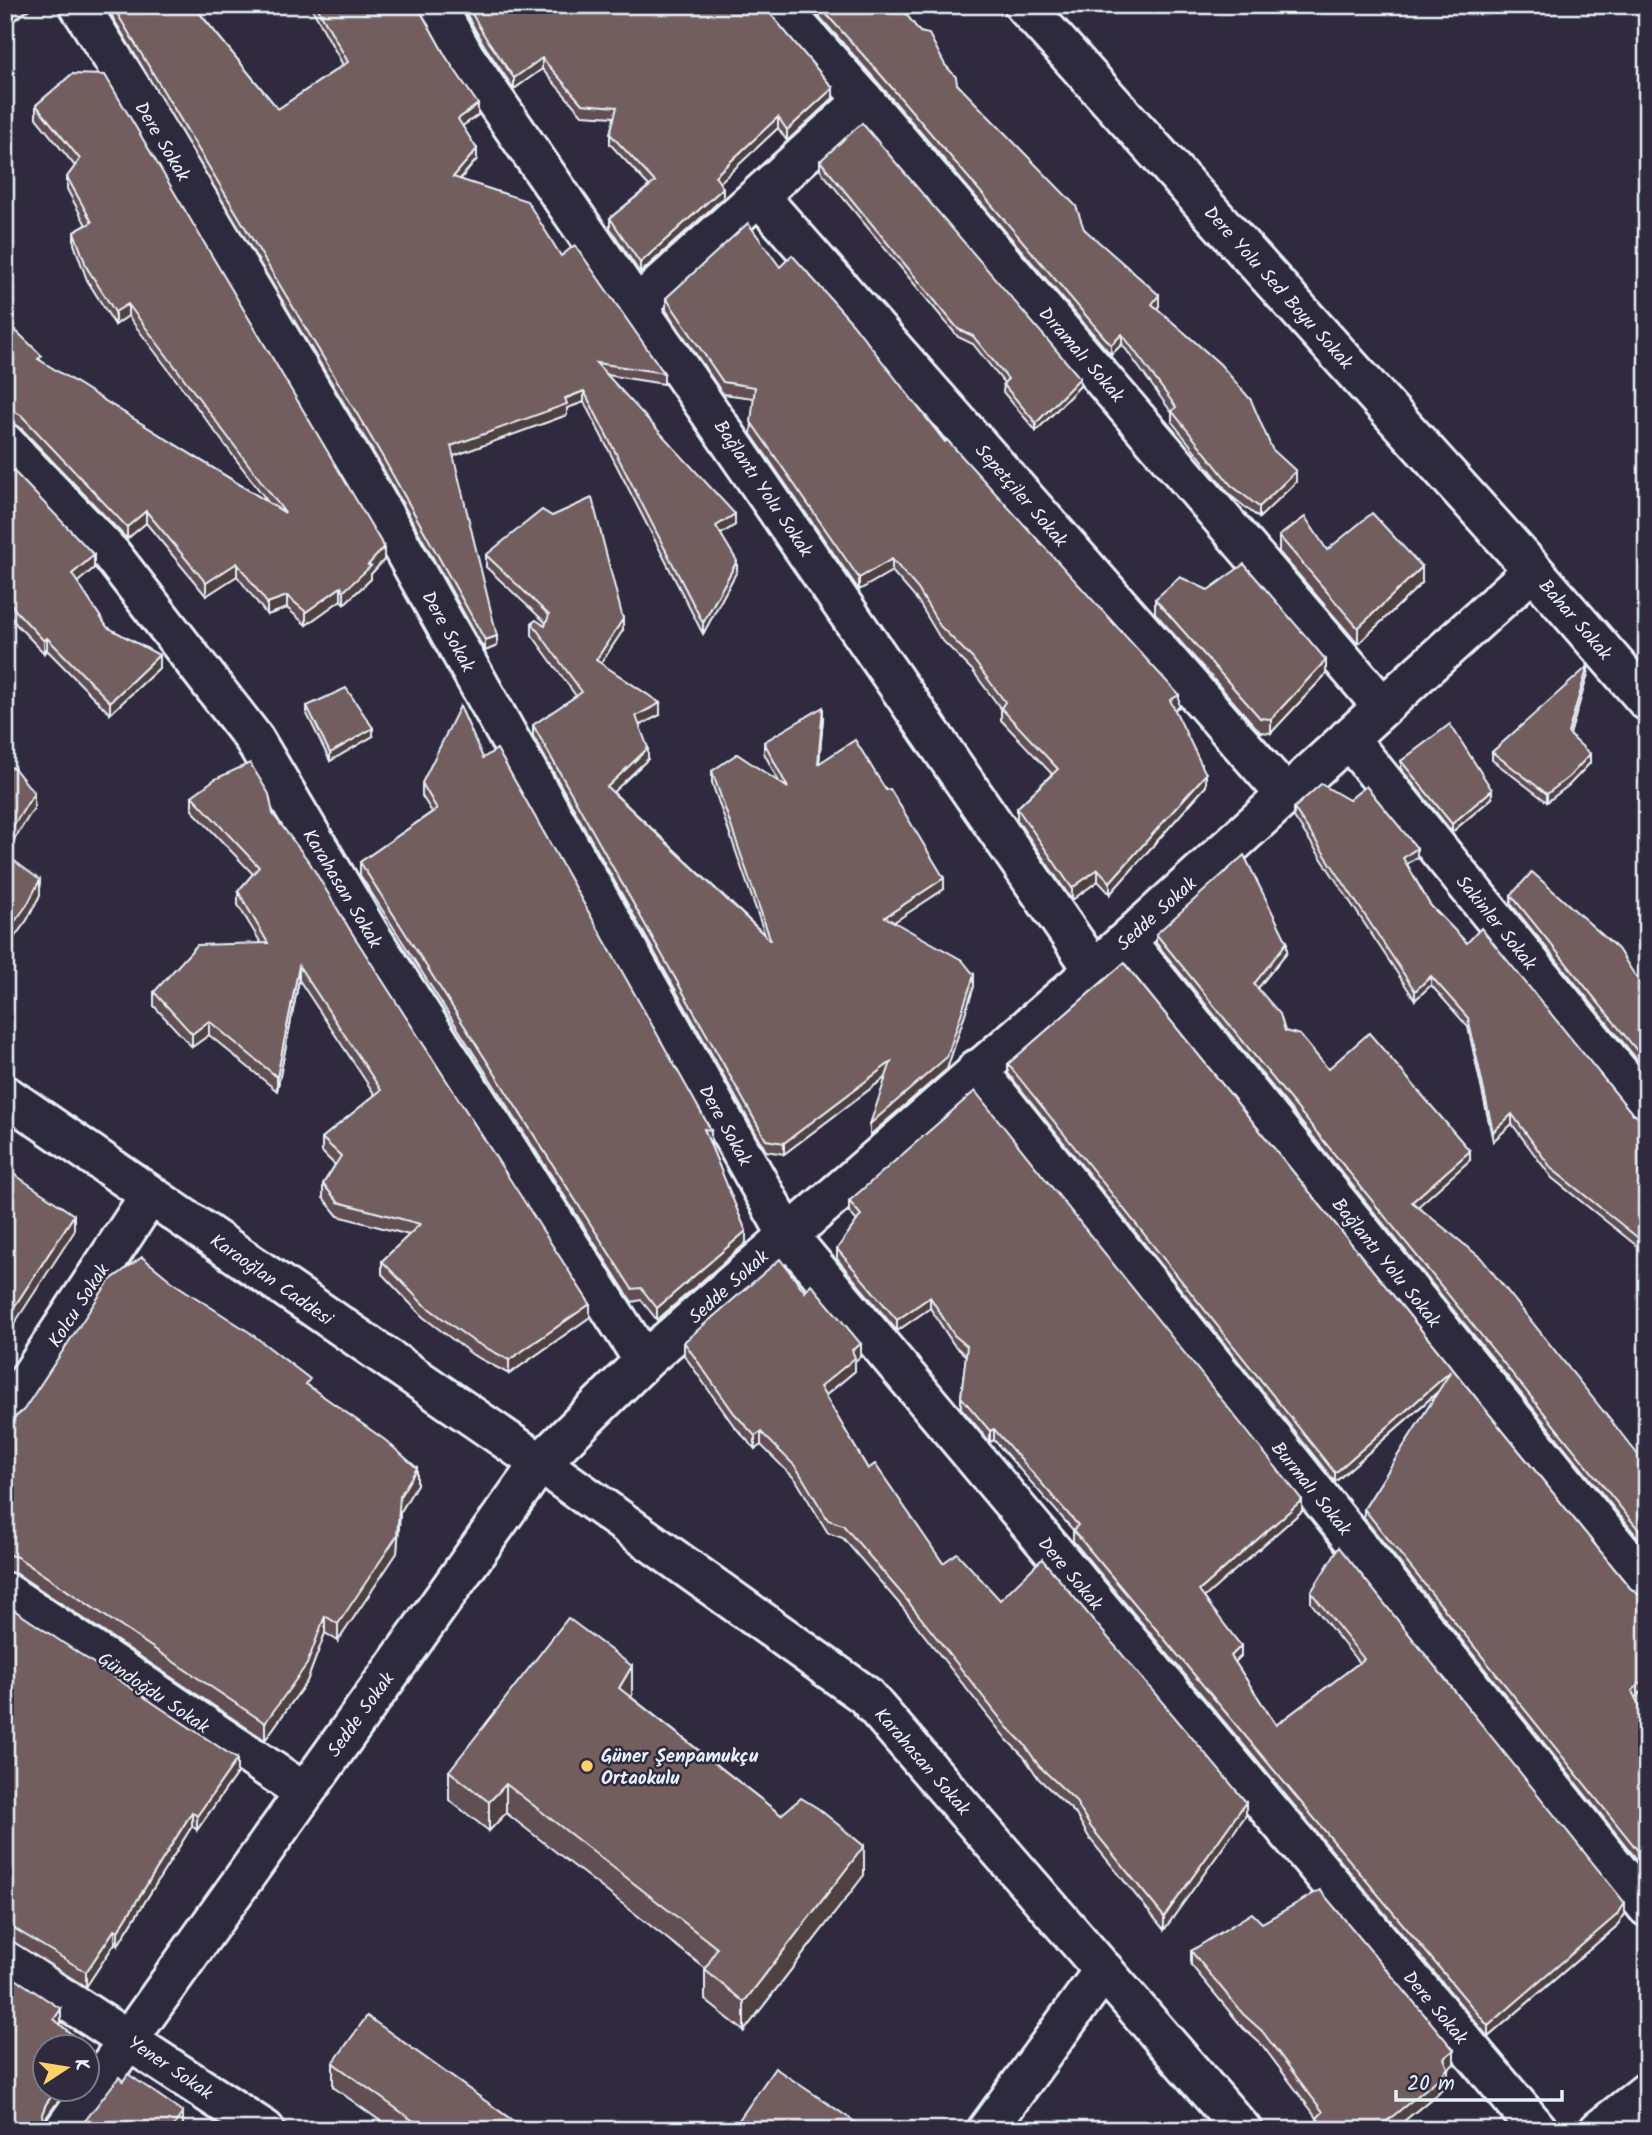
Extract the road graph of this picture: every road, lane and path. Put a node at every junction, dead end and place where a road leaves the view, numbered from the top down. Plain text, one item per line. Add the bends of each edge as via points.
1 (79, 5) edge
2 (436, 5) edge
3 (779, 5) edge
4 (1024, 5) edge
5 (864, 100) junction
6 (759, 196) junction
7 (638, 305) junction
8 (5, 443) edge
9 (1533, 570) junction
10 (1647, 701) edge
11 (1382, 706) junction
12 (1348, 738) junction
13 (1286, 795) junction
14 (1126, 941) junction
15 (1094, 970) junction
16 (978, 1069) junction
17 (5, 1095) edge
18 (1647, 1107) edge
19 (150, 1195) junction
20 (787, 1234) junction
21 (644, 1361) junction
22 (5, 1416) edge
23 (540, 1463) junction
24 (1647, 1584) edge
25 (5, 1592) edge
26 (304, 1792) junction
27 (1647, 1907) edge
28 (5, 1960) edge
29 (1104, 1970) junction
30 (130, 2039) junction
31 (1647, 2092) edge
32 (64, 2130) edge
33 (265, 2130) edge
34 (987, 2130) edge
35 (1242, 2130) edge
36 (1538, 2130) edge
37 (1599, 2130) edge

1 - 20 street, Dere Sokak via 362,477
2 - 7 street, Bağlantı Yolu Sokak via 465,57
3 - 5 street, Dıramalı Sokak
4 - 9 street, Dere Yolu Sed Boyu Sokak
5 - 6 street
5 - 11 street, Dıramalı Sokak
6 - 7 street
6 - 13 street, Sepetçiler Sokak
7 - 15 street, Bağlantı Yolu Sokak
8 - 21 street, Karahasan Sokak via 111,554 254,739 368,932
9 - 10 street, Bahar Sokak
9 - 11 street, Sedde Sokak
11 - 12 street, Sedde Sokak
12 - 13 street, Sedde Sokak
12 - 18 street, Sakinler Sokak
13 - 14 street, Sedde Sokak
14 - 15 street, Sedde Sokak
14 - 24 street, Bağlantı Yolu Sokak
15 - 16 street, Sedde Sokak
16 - 20 street, Sedde Sokak
16 - 27 street, Burmalı Sokak
17 - 19 street, Karaoğlan Caddesi
19 - 22 street, Kolcu Sokak
19 - 23 street, Karaoğlan Caddesi
20 - 21 street, Sedde Sokak
20 - 36 street, Dere Sokak
21 - 23 street, Sedde Sokak
23 - 26 street, Sedde Sokak
23 - 29 street, Karahasan Sokak via 865,1695
25 - 26 street, Gündoğdu Sokak
26 - 30 street, Sedde Sokak
28 - 30 street, Yener Sokak
29 - 34 street
29 - 35 street, Karahasan Sokak
30 - 32 street, Sedde Sokak
30 - 33 street, Yener Sokak
31 - 37 street

